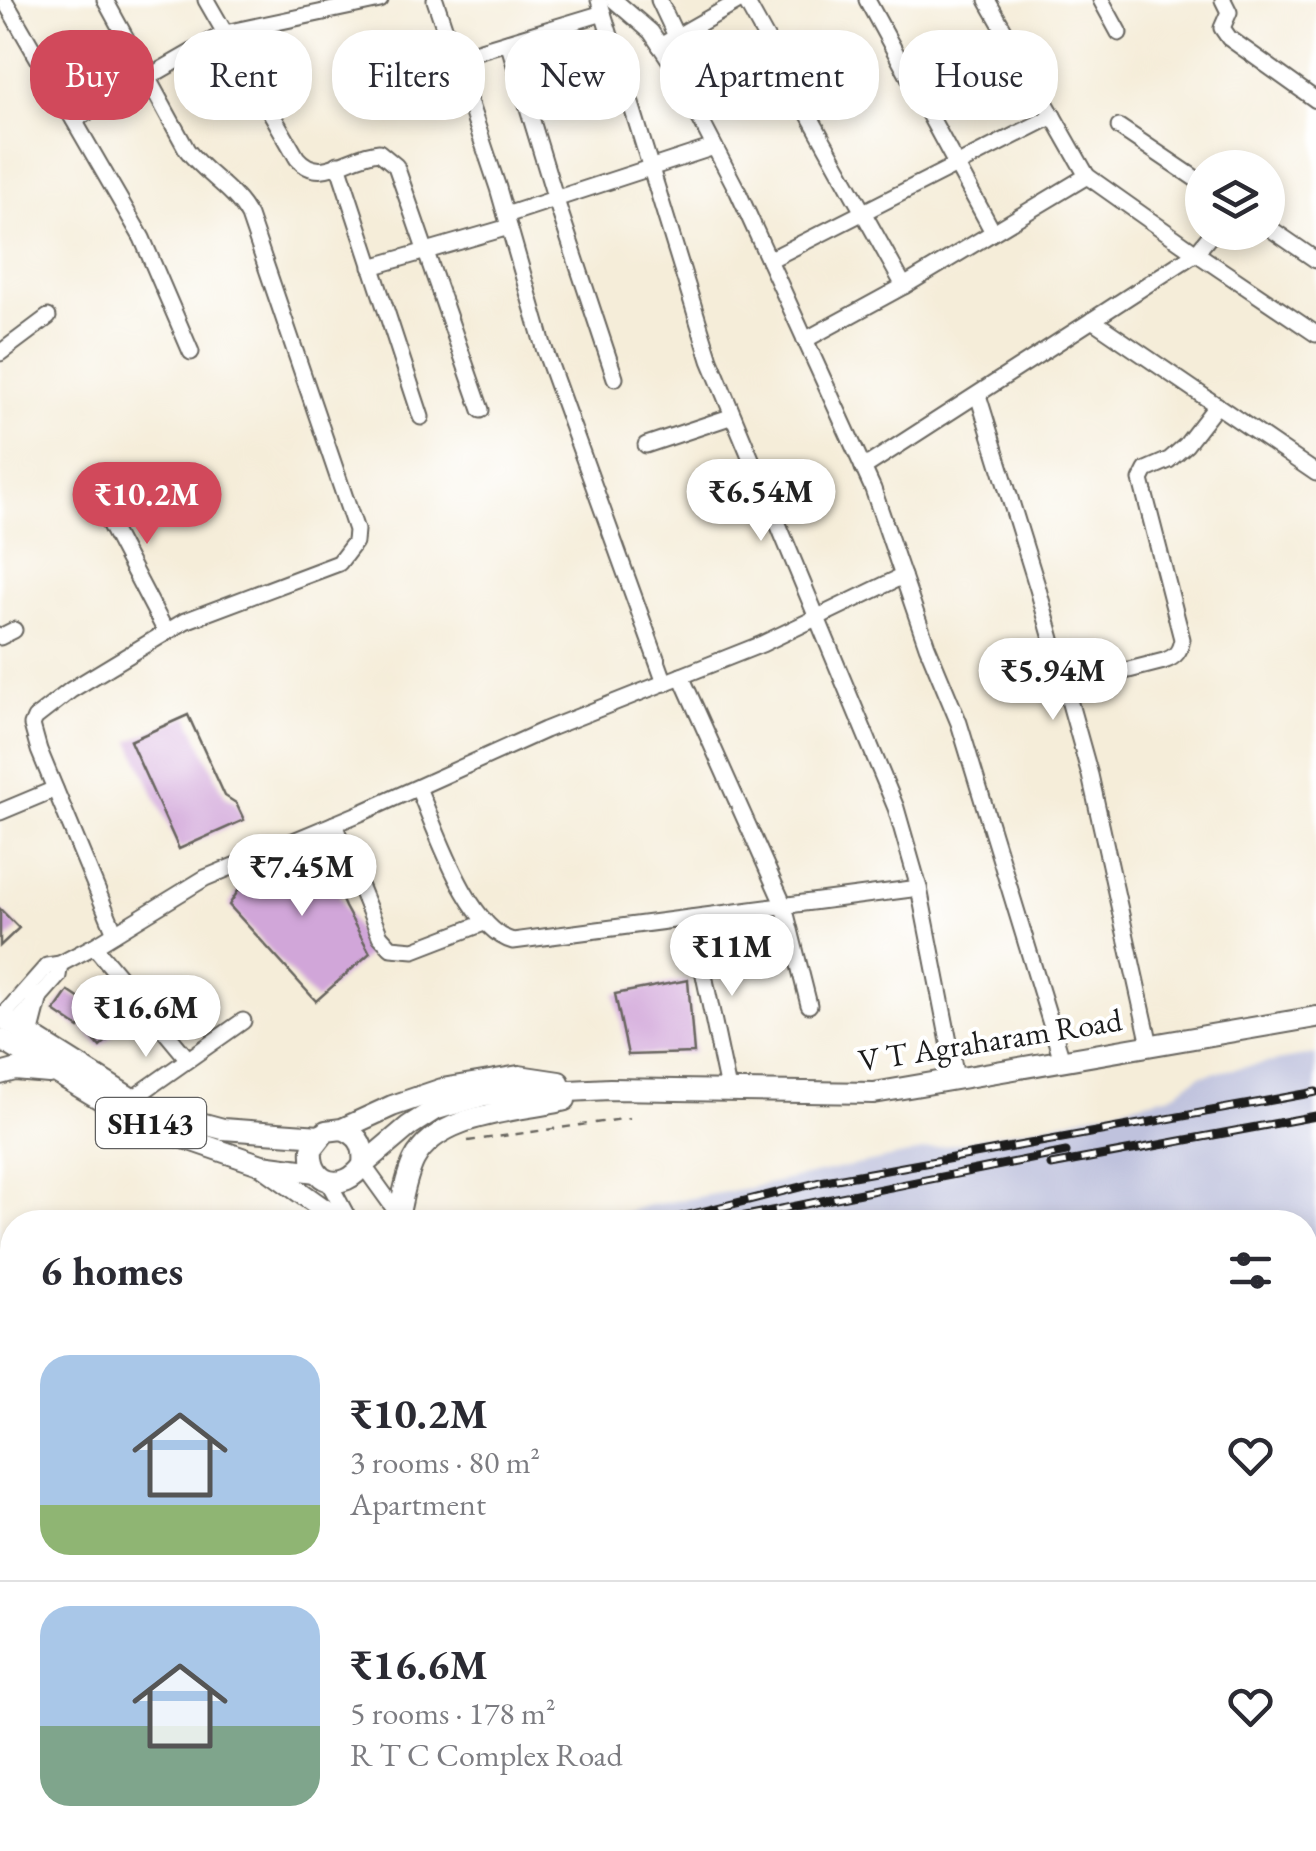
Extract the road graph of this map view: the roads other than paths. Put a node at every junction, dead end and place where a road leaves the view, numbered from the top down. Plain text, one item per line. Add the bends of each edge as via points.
1 (105, 0) edge
2 (206, 0) edge
3 (380, 0) edge
4 (434, 0) edge
5 (614, 0) edge
6 (658, 0) edge
7 (743, 0) edge
8 (868, 0) edge
9 (987, 0) edge
10 (1101, 0) edge
11 (1223, 0) edge
12 (6, 3) edge
13 (601, 7) edge
14 (121, 30) edge
15 (223, 30) edge
16 (239, 30) edge
17 (444, 30) edge
18 (540, 30) edge
19 (673, 30) edge
20 (687, 30) edge
21 (1004, 30) edge
22 (1118, 33) dead end
23 (30, 44) edge
24 (660, 46) edge
25 (154, 90) edge
26 (1316, 100) edge
27 (74, 120) edge
28 (274, 120) edge
29 (474, 120) edge
30 (532, 120) edge
31 (700, 120) edge
32 (1046, 120) edge
33 (1056, 120) edge
34 (1119, 128) dead end
35 (714, 147) junction
36 (338, 164) junction
37 (957, 166) junction
38 (652, 170) junction
39 (1185, 173) edge
40 (1088, 176) junction
41 (556, 200) junction
42 (864, 213) junction
43 (507, 221) junction
44 (993, 232) junction
45 (1285, 239) edge
46 (425, 250) junction
47 (1198, 250) edge
48 (1196, 253) junction
49 (769, 260) junction
50 (1316, 260) edge
51 (371, 267) junction
52 (904, 286) junction
53 (48, 317) dead end
54 (1092, 320) junction
55 (1316, 334) edge
56 (805, 340) junction
57 (190, 352) dead end
58 (0, 353) edge
59 (615, 378) dead end
60 (978, 394) junction
61 (1217, 405) junction
62 (481, 410) dead end
63 (733, 416) junction
64 (420, 417) dead end
65 (646, 446) dead end
66 (863, 468) junction
67 (1316, 473) edge
68 (88, 483) dead end
69 (903, 576) junction
70 (816, 618) junction
71 (166, 632) junction
72 (681, 676) junction
73 (665, 682) junction
74 (1066, 686) junction
75 (418, 788) junction
76 (55, 789) junction
77 (0, 812) edge
78 (334, 824) junction
79 (919, 888) junction
80 (784, 906) junction
81 (692, 918) junction
82 (484, 923) junction
83 (115, 933) junction
84 (94, 946) junction
85 (60, 964) junction
86 (37, 998) joint
87 (809, 1005) dead end
88 (1316, 1017) edge
89 (243, 1021) dead end
90 (6, 1031) edge
91 (1150, 1045) junction
92 (186, 1058) junction
93 (1062, 1060) junction
94 (0, 1074) edge
95 (956, 1078) junction
96 (70, 1079) junction
97 (610, 1088) junction
98 (728, 1089) junction
99 (132, 1099) junction
100 (342, 1130) junction
101 (320, 1136) junction
102 (262, 1166) junction
103 (359, 1171) junction
104 (322, 1176) junction
105 (325, 1210) edge
106 (343, 1210) edge
107 (394, 1210) edge
108 (403, 1210) edge

1 - 14 street
2 - 15 street
3 - 16 street
4 - 17 street
5 - 24 street
6 - 19 street
7 - 20 street
7 - 42 street
8 - 37 street
9 - 21 street
10 - 22 street
11 - 26 street via 1228,38
12 - 23 street
13 - 18 street
13 - 38 street
25 - 71 street via 187,150 238,196 249,216 356,530 348,554 328,569
27 - 57 street via 142,238
28 - 36 street via 296,158 313,171
29 - 43 street
30 - 41 street
31 - 35 street
32 - 37 street
33 - 40 street
34 - 39 street
35 - 38 street
35 - 49 street
36 - 46 street via 371,152 391,159
36 - 51 street
37 - 42 street
37 - 44 street
38 - 41 street
38 - 63 street
40 - 44 street
40 - 48 street
41 - 43 street
41 - 59 street
42 - 49 street
42 - 52 street
43 - 46 street
43 - 73 street via 544,348
44 - 52 street
45 - 50 street
46 - 51 street
46 - 62 street
47 - 48 street
48 - 54 street
48 - 55 street
49 - 56 street
51 - 64 street
52 - 56 street
53 - 58 street
54 - 60 street
54 - 61 street
56 - 66 street
60 - 66 street
60 - 74 street
61 - 67 street
61 - 74 street via 1186,446 1141,480 1181,647 1173,658
63 - 65 street
63 - 70 street
66 - 69 street
68 - 71 street
69 - 70 street
69 - 93 street via 959,723
70 - 72 street
70 - 79 street via 896,808
71 - 76 street via 35,718 34,735
72 - 73 street
72 - 80 street
73 - 75 street
74 - 91 street
75 - 78 street
75 - 82 street
76 - 77 street
76 - 83 street
78 - 82 street via 391,948 414,950
78 - 83 street via 204,878
79 - 80 street
79 - 95 street
80 - 81 street
80 - 87 street
81 - 82 street via 524,941 505,939
81 - 98 street
83 - 84 street
84 - 85 street
84 - 92 street
85 - 86 street via 58,976
85 - 90 street via 47,966
86 - 90 main road
88 - 91 main road, V T Agraharam Road
89 - 92 street
90 - 96 main road, SH143
90 - 99 main road, SH143
91 - 93 main road, V T Agraharam Road
92 - 99 street
93 - 95 main road, V T Agraharam Road
94 - 96 main road via 36,1070
95 - 98 main road, V T Agraharam Road via 874,1092
96 - 102 main road, SH143 via 172,1134
97 - 98 main road, V T Agraharam Road
97 - 100 main road via 519,1076 442,1088
97 - 103 main road via 485,1095 434,1110
97 - 108 main road via 446,1128 415,1157
99 - 101 main road, SH143 via 212,1127
100 - 101 main road, SH143
100 - 103 main road via 362,1144
101 - 104 main road via 311,1157
102 - 104 main road, SH143
102 - 105 main road
103 - 104 main road via 337,1182
103 - 107 street
104 - 106 street

